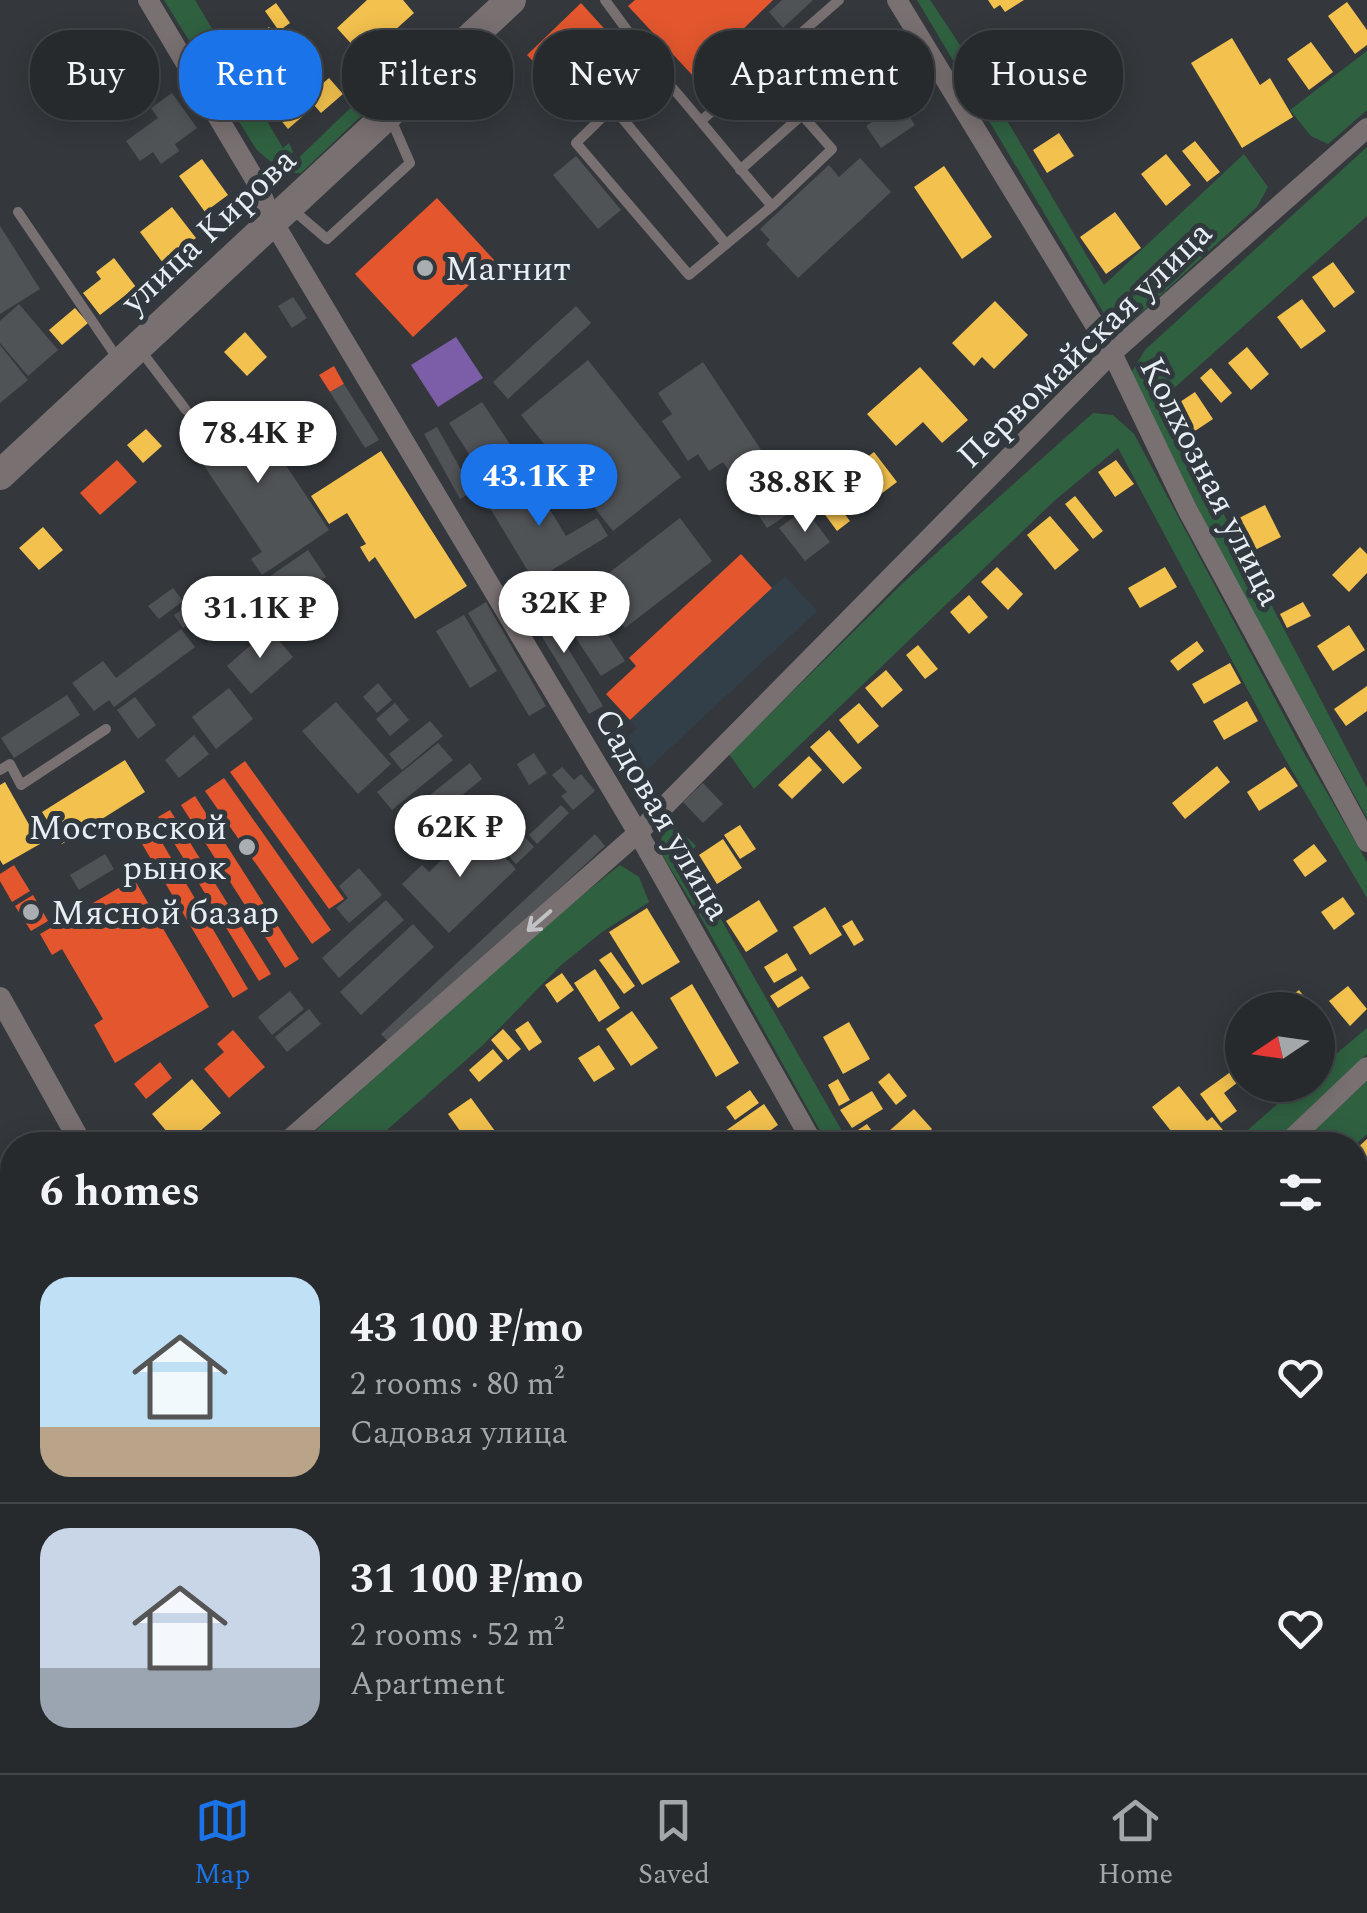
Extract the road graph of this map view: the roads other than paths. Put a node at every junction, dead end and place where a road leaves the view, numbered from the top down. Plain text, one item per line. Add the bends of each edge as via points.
1 (148, 0) edge
2 (512, 0) edge
3 (605, 0) edge
4 (839, 0) edge
5 (897, 0) edge
6 (479, 30) edge
7 (627, 30) edge
8 (805, 30) edge
9 (674, 89) edge
10 (694, 111) edge
11 (381, 120) edge
12 (392, 120) edge
13 (601, 120) edge
14 (623, 120) edge
15 (702, 120) edge
16 (796, 120) edge
17 (806, 120) edge
18 (1367, 128) edge
19 (740, 170) junction
20 (772, 206) junction
21 (18, 212) dead end
22 (280, 213) junction
23 (726, 244) junction
24 (1112, 353) junction
25 (129, 354) junction
26 (186, 410) dead end
27 (0, 475) edge
28 (106, 729) dead end
29 (0, 770) edge
30 (638, 834) junction
31 (1367, 842) edge
32 (0, 998) edge
33 (1367, 1067) edge
34 (75, 1132) edge
35 (297, 1132) edge
36 (807, 1132) edge
37 (1299, 1132) edge

1 - 22 street, Садовая улица
2 - 6 main road, улица Кирова
3 - 7 lane
4 - 8 lane
5 - 24 street, Колхозная улица
9 - 10 lane
11 - 22 main road, улица Кирова
12 - 22 lane via 410,164 326,239
13 - 23 lane via 576,144 689,275
14 - 23 lane
15 - 19 lane
16 - 19 lane
17 - 20 lane via 832,150
18 - 24 street, Первомайская улица
19 - 20 lane
20 - 23 lane
21 - 25 lane
22 - 25 main road, улица Кирова
22 - 30 street, Садовая улица
24 - 30 street, Первомайская улица
24 - 31 street, Колхозная улица via 1186,509
25 - 26 lane
25 - 27 main road, улица Кирова
28 - 29 lane via 22,785 10,764
30 -> 35 street, Первомайская улица
30 - 36 street, Садовая улица
32 - 34 street
33 - 37 street

